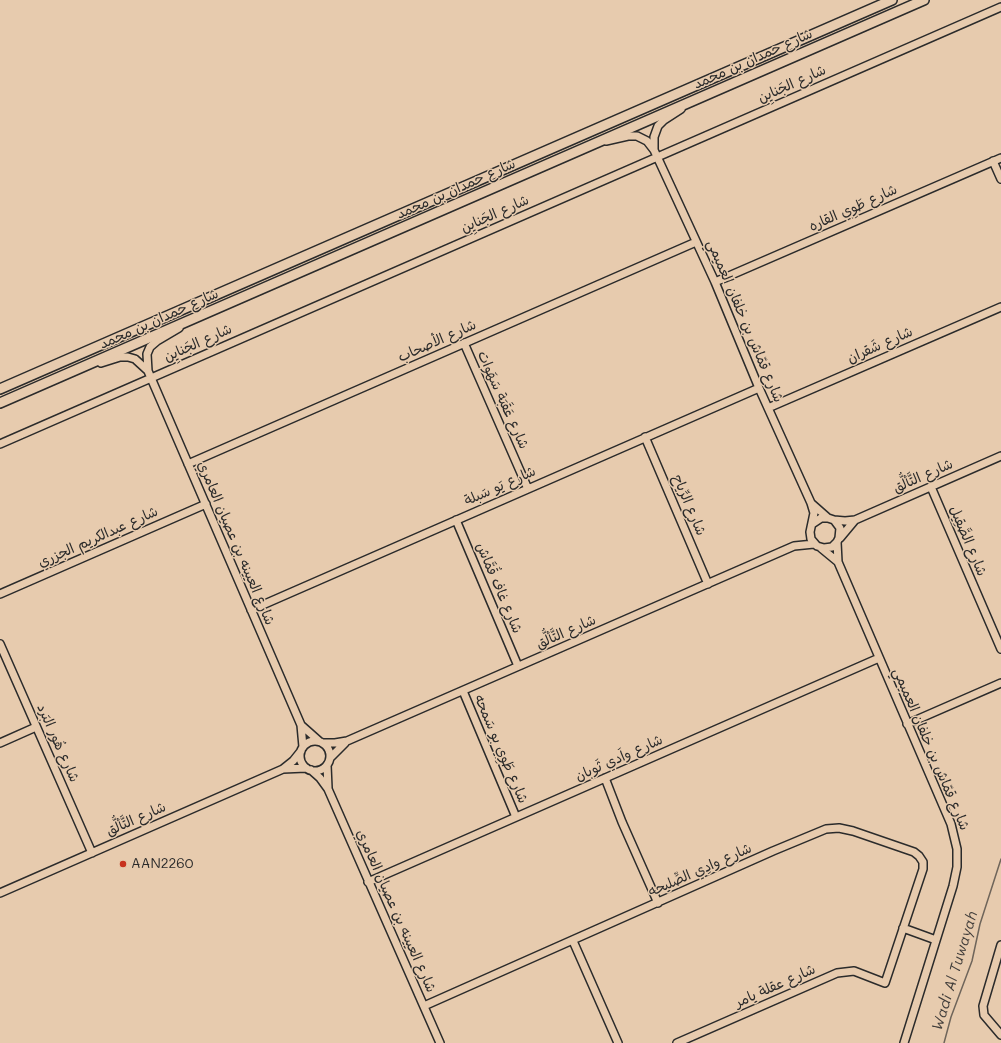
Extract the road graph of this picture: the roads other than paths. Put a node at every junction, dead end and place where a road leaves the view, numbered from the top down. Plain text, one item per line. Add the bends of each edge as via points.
1 (892, 0) edge
2 (924, 0) edge
3 (1001, 7) edge
4 (691, 102) junction
5 (599, 142) junction
6 (654, 150) junction
7 (657, 158) junction
8 (1001, 158) edge
9 (993, 161) junction
10 (1001, 179) edge
11 (696, 242) junction
12 (715, 282) junction
13 (1001, 307) edge
14 (185, 323) junction
15 (464, 343) junction
16 (81, 368) junction
17 (148, 370) junction
18 (151, 378) junction
19 (760, 388) junction
20 (0, 389) edge
21 (0, 403) edge
22 (768, 408) junction
23 (645, 437) junction
24 (0, 444) edge
25 (1001, 456) edge
26 (188, 464) junction
27 (931, 487) junction
28 (528, 488) junction
29 (811, 503) junction
30 (206, 504) junction
31 (831, 519) junction
32 (456, 520) junction
33 (855, 520) junction
34 (811, 527) junction
35 (838, 540) junction
36 (794, 546) junction
37 (817, 546) junction
38 (838, 562) junction
39 (708, 584) junction
40 (0, 594) edge
41 (251, 610) junction
42 (0, 644) edge
43 (1001, 649) edge
44 (879, 658) junction
45 (518, 666) junction
46 (1001, 683) edge
47 (463, 691) junction
48 (908, 724) junction
49 (301, 725) junction
50 (36, 727) junction
51 (347, 741) junction
52 (321, 742) junction
53 (0, 743) edge
54 (302, 749) junction
55 (328, 761) junction
56 (283, 769) junction
57 (308, 769) junction
58 (605, 778) junction
59 (328, 789) junction
60 (516, 817) junction
61 (92, 853) junction
62 (368, 882) junction
63 (0, 892) edge
64 (658, 903) junction
65 (903, 928) junction
66 (573, 940) junction
67 (936, 940) junction
68 (1001, 945) edge
69 (885, 983) joint
70 (424, 1006) junction
71 (1001, 1035) edge
72 (440, 1043) edge
73 (618, 1043) edge
74 (677, 1043) edge
75 (904, 1043) edge

1 - 20 main road, شارع حمدان بن محمد
2 - 4 main road, شارع حمدان بن محمد
3 - 7 street, شارع الجَنايِن
4 - 5 main road, شارع حمدان بن محمد
4 - 6 street, شارع قمّاش بن خلفان العميمي via 658,126 654,137
5 - 6 street, شارع قمّاش بن خلفان العميمي via 637,136 647,141
5 - 14 main road, شارع حمدان بن محمد
6 - 7 street, شارع قمّاش بن خلفان العميمي
7 - 11 street, شارع قمّاش بن خلفان العميمي
7 - 18 street, شارع الجَنايِن
8 - 9 street, شارع طَوِي القاره
9 - 10 street
9 - 12 street, شارع طَوِي القاره
11 - 12 street, شارع قمّاش بن خلفان العميمي
11 - 15 street, شارع الأصحاب
12 - 19 street, شارع قمّاش بن خلفان العميمي
13 - 22 street, شارع شَقران
14 - 16 main road, شارع حمدان بن محمد
14 - 17 street, شارع العيينه بن عصيان العامري via 150,347 147,354
15 - 26 street, شارع الأصحاب
15 - 28 street, شارع عَقَبَة سَهَوات
16 - 17 street via 124,357 135,359
16 - 21 main road, شارع حمدان بن محمد
17 - 18 street, شارع العيينه بن عصيان العامري
18 - 24 street, شارع الجَنايِن
18 - 26 street, شارع العيينه بن عصيان العامري
19 - 22 street, شارع قمّاش بن خلفان العميمي
19 - 23 street, شارع يَو سَبلة
22 - 29 street, شارع قمّاش بن خلفان العميمي
23 - 28 street, شارع يَو سَبلة
23 - 39 street, شارع الرِّياح
25 - 27 street, شارع التَّألُّق
26 - 30 street, شارع العيينه بن عصيان العامري
27 - 33 street, شارع التَّألُّق
27 - 43 street, شارع الصَّقِيل
28 - 32 street, شارع يَو سَبلة
29 - 31 street, شارع قمّاش بن خلفان العميمي
29 - 34 street, شارع قمّاش بن خلفان العميمي via 814,513
30 - 40 street, شارع عبدالكريم الجزري
30 - 41 street, شارع العيينه بن عصيان العامري
31 - 33 street, شارع التَّألُّق
31 - 34 street via 818,519
31 - 35 street via 840,528
32 - 41 street, شارع يَو سَبلة
32 - 45 street, شارع غاف قُمَّاش
33 - 35 street, شارع التَّألُّق
34 - 36 street, شارع التَّألُّق
34 - 37 street via 810,536
35 - 37 street via 832,547
35 - 38 street, شارع قمّاش بن خلفان العميمي
36 - 37 street, شارع التَّألُّق
36 - 39 street, شارع التَّألُّق
37 - 38 street, شارع قمّاش بن خلفان العميمي
38 - 44 street, شارع قمّاش بن خلفان العميمي
39 - 45 street, شارع التَّألُّق
41 - 49 street, شارع العيينه بن عصيان العامري
42 - 50 street, شارع هُور البَرد
44 - 48 street, شارع قمّاش بن خلفان العميمي
44 - 58 street, شارع واَدي ثَوبان
45 - 47 street, شارع التَّألُّق
46 - 48 street
47 - 51 street, شارع التَّألُّق
47 - 60 street, شارع طَوِي بو سَمحه
48 - 67 street, شارع قمّاش بن خلفان العميمي via 950,824 957,849 956,876
49 - 52 street, شارع العيينه بن عصيان العامري
49 - 54 street, شارع العيينه بن عصيان العامري
50 - 53 street
50 - 61 street, شارع هُور البَرد
51 - 52 street, شارع التَّألُّق
51 - 55 street, شارع التَّألُّق
52 - 54 street via 310,742
52 - 55 street via 328,748
54 - 56 street, شارع التَّألُّق
54 - 57 street via 300,758
55 - 57 street via 318,770
55 - 59 street, شارع العيينه بن عصيان العامري
56 - 57 street, شارع التَّألُّق
56 - 61 street, شارع التَّألُّق
57 - 59 street, شارع العيينه بن عصيان العامري via 320,778
58 - 60 street, شارع واَدي ثَوبان
58 - 64 street
59 - 62 street, شارع العيينه بن عصيان العامري
60 - 62 street, شارع واَدي ثَوبان
61 - 63 street, شارع التَّألُّق
62 - 70 street, شارع العيينه بن عصيان العامري
64 - 65 street, شارع وادِي الصِّليحه via 818,832 839,828 853,830 914,852 922,859 923,869
64 - 66 street, شارع وادِي الصِّليحه
65 - 67 street
65 - 69 street, شارع وادِي الصِّليحه
66 - 70 street, شارع وادِي الصِّليحه
66 - 73 street
67 - 75 street, شارع قمّاش بن خلفان العميمي
68 - 71 street via 983,1006 984,1015
69 - 74 street, شارع عقلة يامر via 854,971 836,973
70 - 72 street, شارع العيينه بن عصيان العامري

